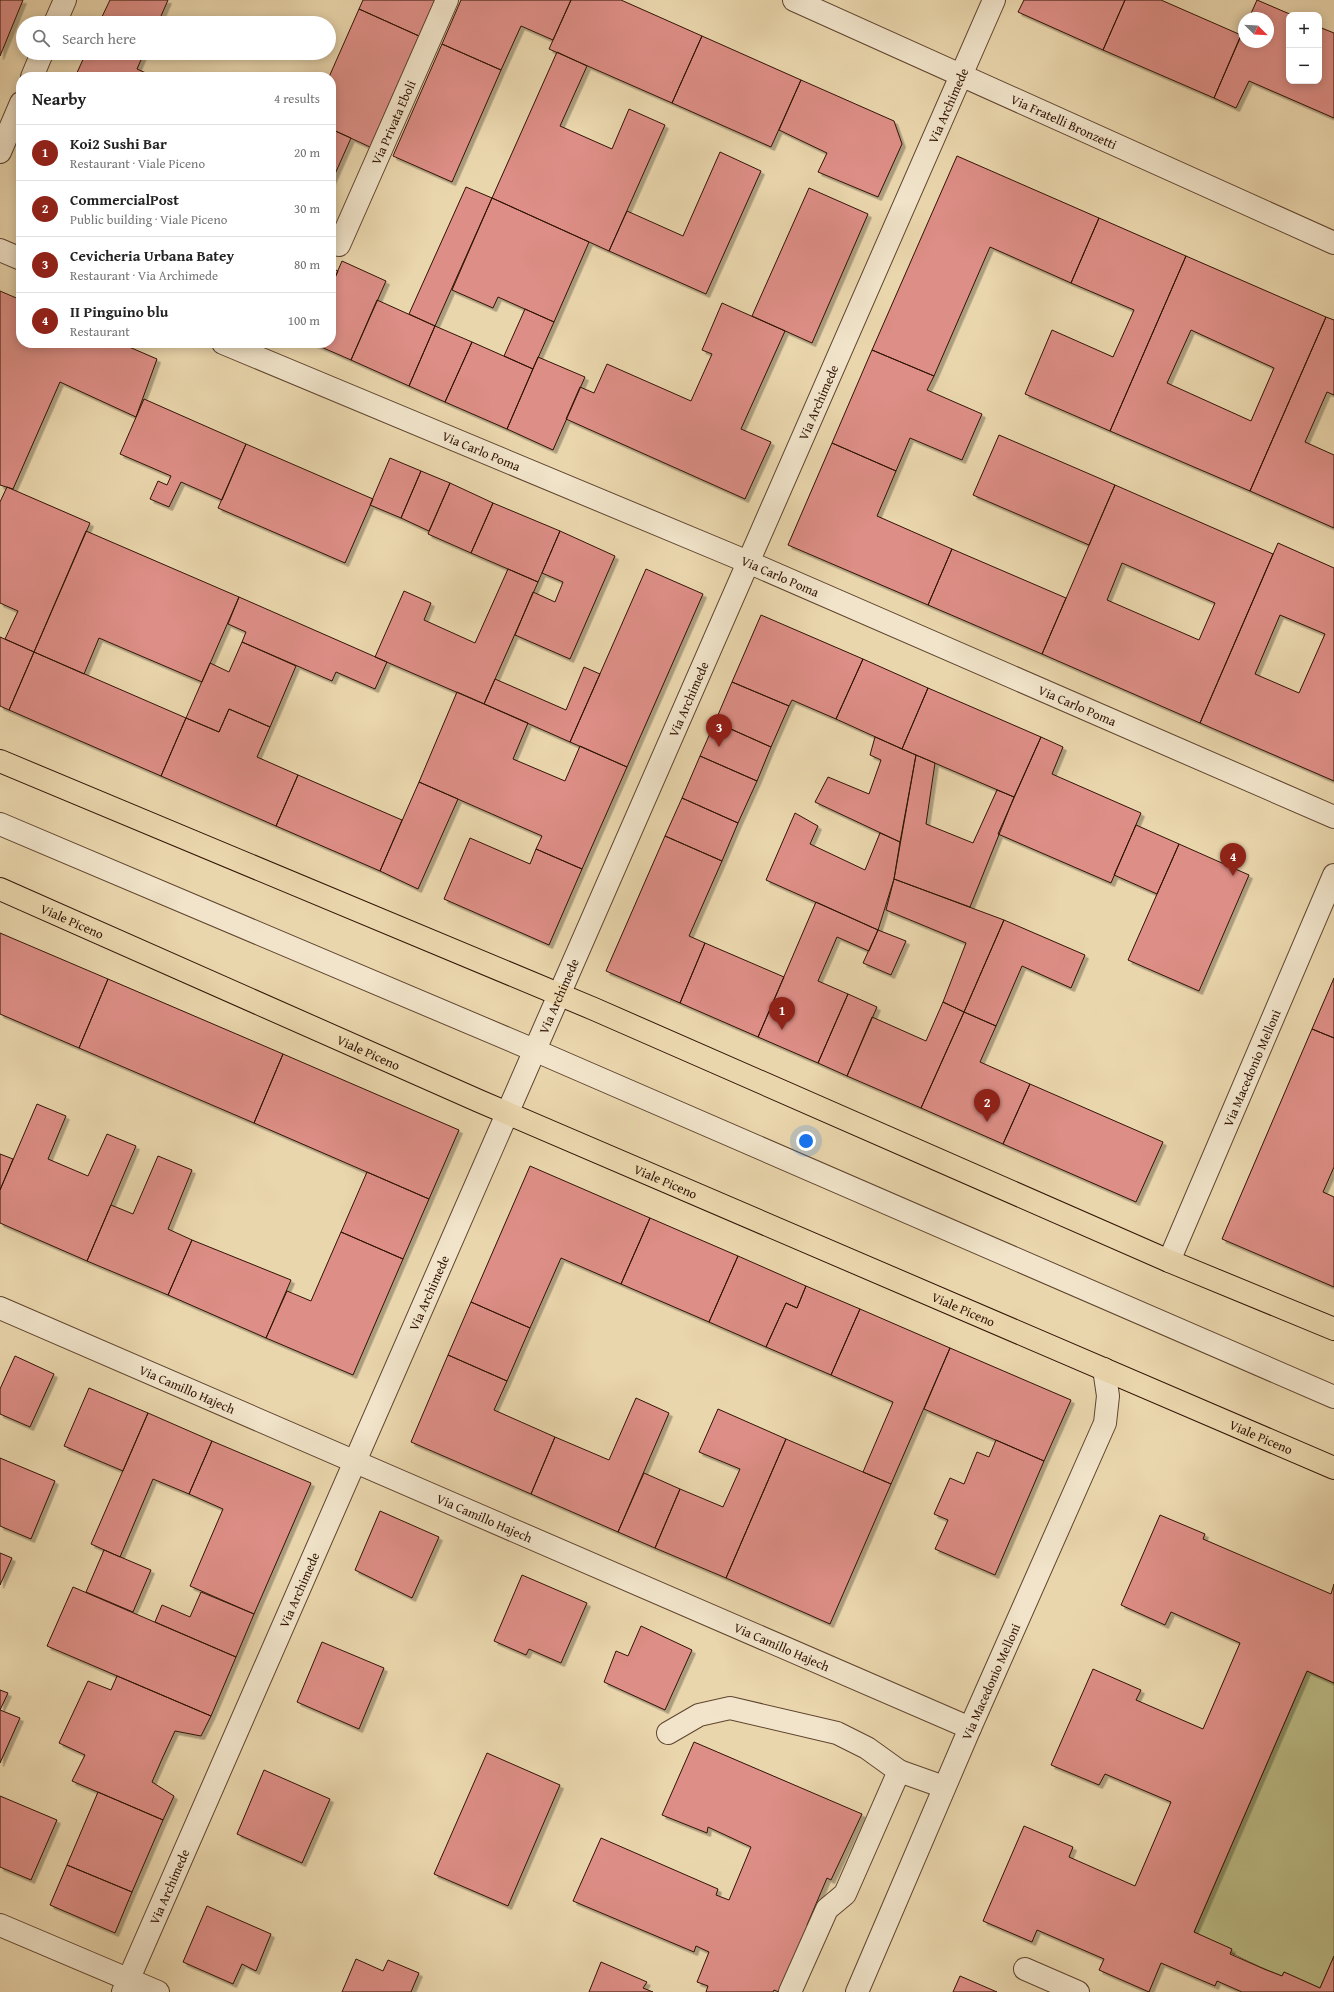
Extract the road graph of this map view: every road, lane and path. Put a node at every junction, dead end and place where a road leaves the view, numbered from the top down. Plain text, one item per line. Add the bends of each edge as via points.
1 (65, 0) edge
2 (447, 0) edge
3 (794, 0) edge
4 (994, 0) edge
5 (58, 16) edge
6 (39, 60) edge
7 (34, 72) edge
8 (961, 76) junction
9 (16, 115) edge
10 (0, 152) edge
11 (1334, 243) edge
12 (339, 245) dead end
13 (0, 250) edge
14 (16, 257) edge
15 (235, 348) edge
16 (748, 562) junction
17 (0, 761) edge
18 (1334, 817) edge
19 (0, 824) edge
20 (1334, 875) edge
21 (0, 890) edge
22 (559, 994) junction
23 (534, 1050) junction
24 (507, 1113) junction
25 (1169, 1261) junction
26 (0, 1308) edge
27 (1334, 1329) edge
28 (1104, 1369) junction
29 (1334, 1397) edge
30 (354, 1462) junction
31 (1334, 1468) edge
32 (970, 1728) junction
33 (668, 1733) dead end
34 (899, 1771) junction
35 (944, 1787) junction
36 (0, 1925) edge
37 (1025, 1970) dead end
38 (126, 1986) edge
39 (158, 1992) edge
40 (790, 1992) edge
41 (857, 1992) edge
42 (1078, 1992) edge

1 - 5 street
2 - 12 street, Via Privata Eboli
3 - 8 street, Via Fratelli Bronzetti
4 - 8 street, Via Archimede
6 - 7 street
8 - 11 street, Via Fratelli Bronzetti
8 - 16 street, Via Archimede
9 - 10 street
13 - 14 street
15 - 16 street, Via Carlo Poma
16 - 18 street, Via Carlo Poma
16 - 22 street, Via Archimede
17 - 22 main road
19 - 23 street
20 - 25 street, Via Macedonio Melloni
21 - 24 main road, Viale Piceno
22 - 23 street, Via Archimede
22 - 25 main road
23 - 24 street, Via Archimede
23 - 29 street
24 - 28 main road, Viale Piceno
24 - 30 street, Via Archimede
25 - 27 main road
26 - 30 street, Via Camillo Hajech
28 - 31 main road, Viale Piceno
28 - 32 street, Via Macedonio Melloni via 1108,1396 1105,1423
30 - 32 street, Via Camillo Hajech
30 - 38 street, Via Archimede
32 - 35 street, Via Macedonio Melloni
33 - 34 street via 699,1716 730,1708 837,1733 867,1748
34 - 35 street
34 - 40 street via 845,1894 827,1909
35 - 41 street, Via Macedonio Melloni
36 - 38 street
37 - 42 street
38 - 39 street

